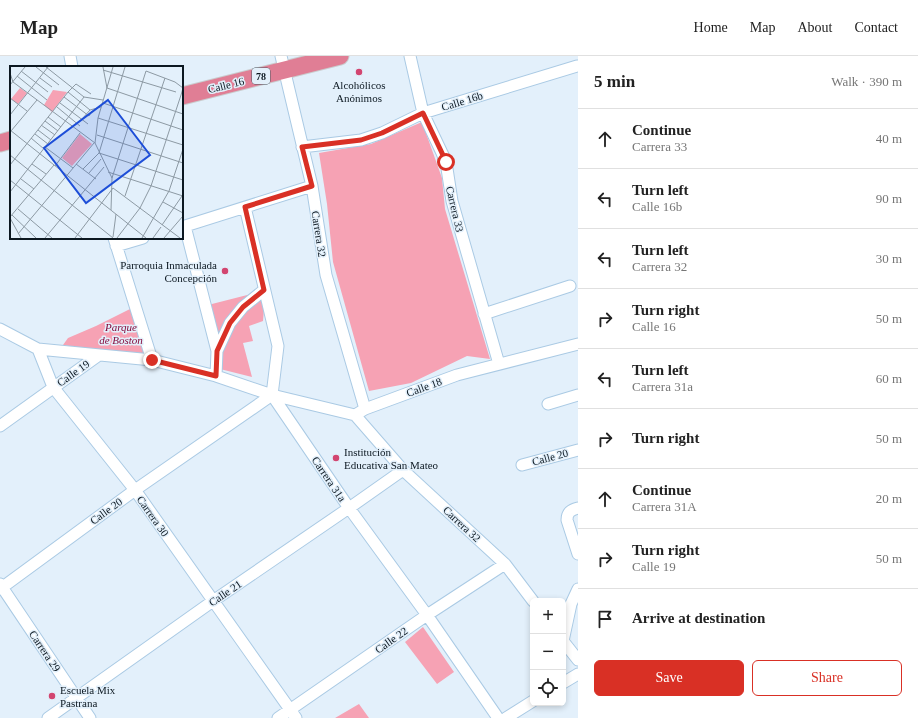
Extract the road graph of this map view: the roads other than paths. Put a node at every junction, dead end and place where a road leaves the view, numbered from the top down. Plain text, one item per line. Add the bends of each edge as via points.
1 (70, 56) edge
2 (340, 56) edge
3 (410, 56) edge
4 (283, 63) edge
5 (577, 64) edge
6 (72, 66) edge
7 (183, 96) edge
8 (423, 113) junction
9 (10, 140) edge
10 (0, 143) edge
11 (302, 147) junction
12 (312, 186) junction
13 (245, 207) junction
14 (184, 226) edge
15 (136, 239) edge
16 (115, 242) edge
17 (570, 286) dead end
18 (264, 290) junction
19 (484, 314) junction
20 (0, 329) edge
21 (578, 344) edge
22 (38, 350) junction
23 (217, 351) junction
24 (99, 355) junction
25 (152, 360) junction
26 (499, 364) junction
27 (216, 376) junction
28 (53, 387) junction
29 (272, 395) junction
30 (578, 395) edge
31 (548, 404) dead end
32 (360, 412) junction
33 (0, 426) edge
34 (578, 450) edge
35 (522, 465) dead end
36 (403, 470) junction
37 (135, 490) junction
38 (350, 508) junction
39 (574, 510) edge
40 (578, 554) edge
41 (505, 564) junction
42 (1, 586) edge
43 (578, 589) edge
44 (531, 598) edge
45 (213, 601) junction
46 (427, 615) junction
47 (565, 634) edge
48 (566, 645) edge
49 (578, 660) edge
50 (578, 674) edge
51 (566, 681) edge
52 (76, 698) junction
53 (530, 703) edge
54 (293, 714) edge
55 (48, 718) edge
56 (90, 718) edge
57 (278, 718) edge
58 (498, 718) edge
59 (506, 718) edge

1 - 6 street
2 - 4 highway, Calle 16 / 78
3 - 8 street, Carrera 33
4 - 7 highway, Calle 16 / 78
4 - 11 street, Carrera 32
5 - 8 street, Calle 16b
8 - 11 street, Calle 16b via 361,140
8 - 19 street, Carrera 33 via 446,162 452,201
9 - 10 highway
11 - 12 street, Carrera 32
12 - 13 street
12 - 32 street, Carrera 32 via 326,275
13 - 14 street
13 - 18 street
14 - 23 street
15 - 16 street
16 - 25 street
17 - 19 street
18 - 23 street via 243,307 230,323
18 - 29 street via 278,346
19 - 26 street, Carrera 33
20 - 22 street
21 - 26 street, Calle 18
22 - 24 street
22 - 28 street, Carrera 30
23 - 27 street
24 - 25 street, Calle 19
24 - 28 street, Calle 19
25 - 27 street, Calle 19
26 - 32 street, Calle 18 via 457,375
27 - 29 street, Calle 19
28 - 33 street, Calle 19
28 - 37 street, Carrera 30
29 - 32 street
29 - 37 street, Calle 20
29 - 38 street, Carrera 31a
30 - 31 street
32 - 36 street, Carrera 32
34 - 35 street, Calle 20
36 - 38 street, Calle 21
36 - 41 street, Carrera 32
37 - 42 street, Calle 20
37 - 45 street, Carrera 30
38 - 45 street, Calle 21
38 - 46 street, Carrera 31a
39 - 40 street via 567,515 567,520
41 - 44 street, Carrera 32
41 - 46 street, Calle 22
42 - 52 street, Carrera 29
43 - 47 street via 571,604
45 - 52 street, Calle 21
45 - 54 street, Carrera 30
46 - 54 street, Calle 22
46 - 58 street, Carrera 31a
48 - 49 street
50 - 51 street
52 - 55 street, Calle 21
52 - 56 street, Carrera 29
53 - 59 street
54 - 57 street, Calle 22

